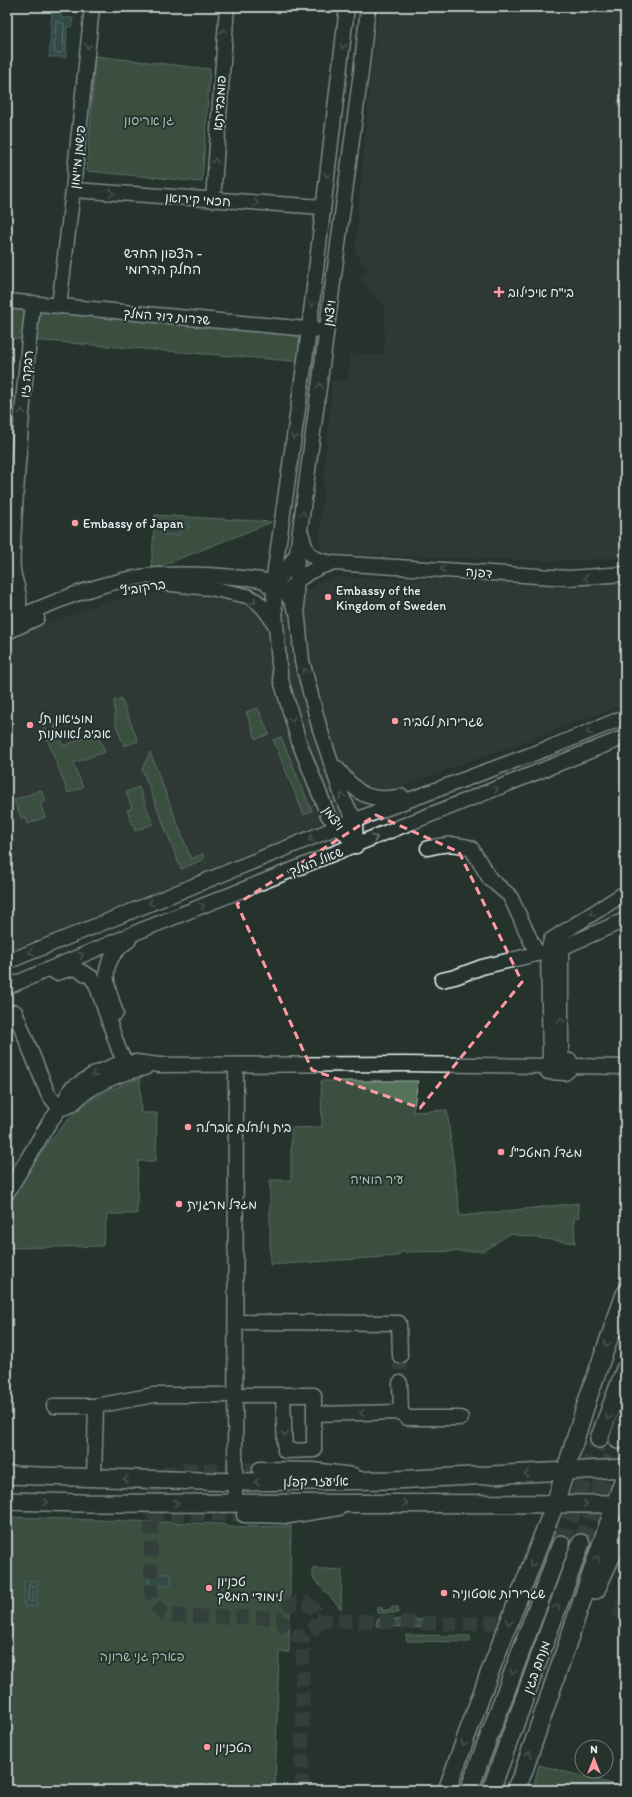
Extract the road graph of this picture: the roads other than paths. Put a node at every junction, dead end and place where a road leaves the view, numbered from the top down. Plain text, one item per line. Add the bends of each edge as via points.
1 (92, 7) edge
2 (227, 7) edge
3 (348, 7) edge
4 (368, 7) edge
5 (73, 190) junction
6 (213, 200) junction
7 (323, 207) junction
8 (7, 301) edge
9 (33, 303) junction
10 (59, 306) junction
11 (309, 329) junction
12 (327, 330) junction
13 (13, 450) edge
14 (301, 532) junction
15 (298, 554) junction
16 (333, 563) junction
17 (625, 574) edge
18 (296, 582) junction
19 (162, 583) junction
20 (273, 583) junction
21 (19, 587) junction
22 (286, 593) junction
23 (298, 618) junction
24 (17, 619) edge
25 (275, 620) junction
26 (625, 717) edge
27 (625, 737) edge
28 (330, 759) junction
29 (441, 788) junction
30 (355, 820) junction
31 (340, 827) junction
32 (356, 846) junction
33 (428, 848) dead end
34 (625, 893) edge
35 (625, 920) edge
36 (142, 930) junction
37 (550, 948) junction
38 (7, 962) edge
39 (442, 980) dead end
40 (7, 986) edge
41 (15, 1012) dead end
42 (123, 1049) junction
43 (557, 1063) junction
44 (159, 1065) junction
45 (129, 1066) junction
46 (236, 1066) junction
47 (110, 1067) junction
48 (625, 1067) edge
49 (61, 1107) junction
50 (7, 1193) edge
51 (625, 1294) edge
52 (236, 1322) junction
53 (400, 1356) tunnel mouth
54 (625, 1369) edge
55 (400, 1383) tunnel mouth
56 (236, 1395) junction
57 (283, 1395) junction
58 (54, 1406) dead end
59 (96, 1406) junction
60 (401, 1412) junction
61 (314, 1414) junction
62 (461, 1418) dead end
63 (625, 1419) edge
64 (599, 1439) tunnel mouth
65 (618, 1440) tunnel mouth
66 (625, 1468) edge
67 (260, 1469) tunnel mouth
68 (566, 1472) junction
69 (625, 1475) edge
70 (7, 1476) edge
71 (94, 1478) junction
72 (393, 1480) junction
73 (235, 1482) junction
74 (7, 1501) edge
75 (555, 1504) junction
76 (620, 1504) edge
77 (239, 1509) junction
78 (625, 1526) edge
79 (581, 1543) tunnel mouth
80 (561, 1544) tunnel mouth
81 (543, 1714) junction
82 (518, 1789) edge
83 (447, 1790) edge
84 (469, 1790) edge
85 (490, 1790) edge

1 -> 5 street, פישמן מיימון
6 -> 2 street, פומבדיתא
3 -> 7 street, ויצמן
4 - 12 street, ויצמן
5 -> 6 street, חכמי קירואן
5 - 10 street, פישמן מיימון
6 -> 7 street, חכמי קירואן
7 -> 11 street, ויצמן
8 - 9 street, שדרות דוד המלך
9 - 10 street, שדרות דוד המלך
13 -> 9 street, רבקה זיו
10 - 11 street, שדרות דוד המלך
11 - 12 street, שדרות דוד המלך
11 -> 20 street, ויצמן
14 -> 12 street, ויצמן
13 - 21 street, רבקה זיו via 12,556
14 - 15 street, ויצמן
14 - 16 street, דפנה via 307,553 313,558
15 - 18 street, ויצמן
15 - 20 street via 286,571
17 -> 16 street, דפנה via 569,578
16 - 18 street, דפנה via 316,568
18 - 22 street, דפנה
18 - 23 street, ויצמן
19 - 20 street, ברקוביץ via 214,583 260,587
19 - 24 street, ברקוביץ via 85,599 36,619
19 -> 25 street via 210,588 247,596 253,598
20 - 22 street, ויצמן
20 - 24 street, ברקוביץ via 211,575 156,576 83,592
20 - 25 street, ויצמן
21 - 24 street, רבקה זיו
21 - 24 street, רבקה זיו
22 - 23 street, ויצמן
22 - 25 street, דפנה via 276,608
28 -> 23 street, ויצמן via 318,726 302,661
25 -> 31 street, ויצמן via 281,680 299,742 328,815
26 -> 29 street, שאול המלך
32 -> 27 street, שאול המלך
28 - 29 street via 357,792 377,798 387,799
30 -> 28 street, ויצמן via 343,799
29 - 30 street, שאול המלך
30 - 31 street, שאול המלך
30 - 32 street, ויצמן
31 - 32 street, ויצמן
31 -> 38 street, שאול המלך
36 -> 32 street, שאול המלך
33 - 37 street via 447,844 471,848 490,879 510,896
34 -> 37 street
35 - 37 street
40 -> 36 street, שאול המלך
36 - 42 street via 113,952 106,978
37 - 39 street
37 - 43 street
40 - 42 street via 75,968 83,971 91,977 98,989
41 - 49 street via 38,1070 60,1092
42 - 44 street
42 - 45 street
42 - 47 street
43 - 46 street
43 - 48 street
44 - 45 street
44 - 46 street
45 - 47 street
45 - 49 street via 69,1106
46 - 52 street
47 -> 49 street via 71,1089
49 - 50 street
51 -> 68 main road via 589,1395
52 - 53 street via 399,1323
52 - 56 street
54 -> 64 main road
55 - 60 street
56 - 57 street
56 - 59 street via 154,1395
56 - 73 street
57 - 61 street via 314,1395
57 -> 61 street via 285,1451 314,1450
58 - 59 street
59 - 71 street
60 -> 61 street
60 - 62 street via 407,1418
63 - 65 main road
66 - 68 main road, אליעזר קפלן
67 - 72 street via 313,1470
68 -> 72 main road, אליעזר קפלן
68 - 75 main road
69 - 76 main road
70 - 71 main road, אליעזר קפלן
73 -> 71 main road, אליעזר קפלן
72 -> 73 main road, אליעזר קפלן
73 - 77 street
74 -> 77 main road, אליעזר קפלן
75 -> 76 main road, אליעזר קפלן
77 -> 75 main road, אליעזר קפלן via 366,1503
75 -> 83 main road
81 -> 76 main road
78 - 81 main road
85 -> 79 main road, מנחם בגין
80 -> 84 main road, מנחם בגין
82 -> 81 main road

